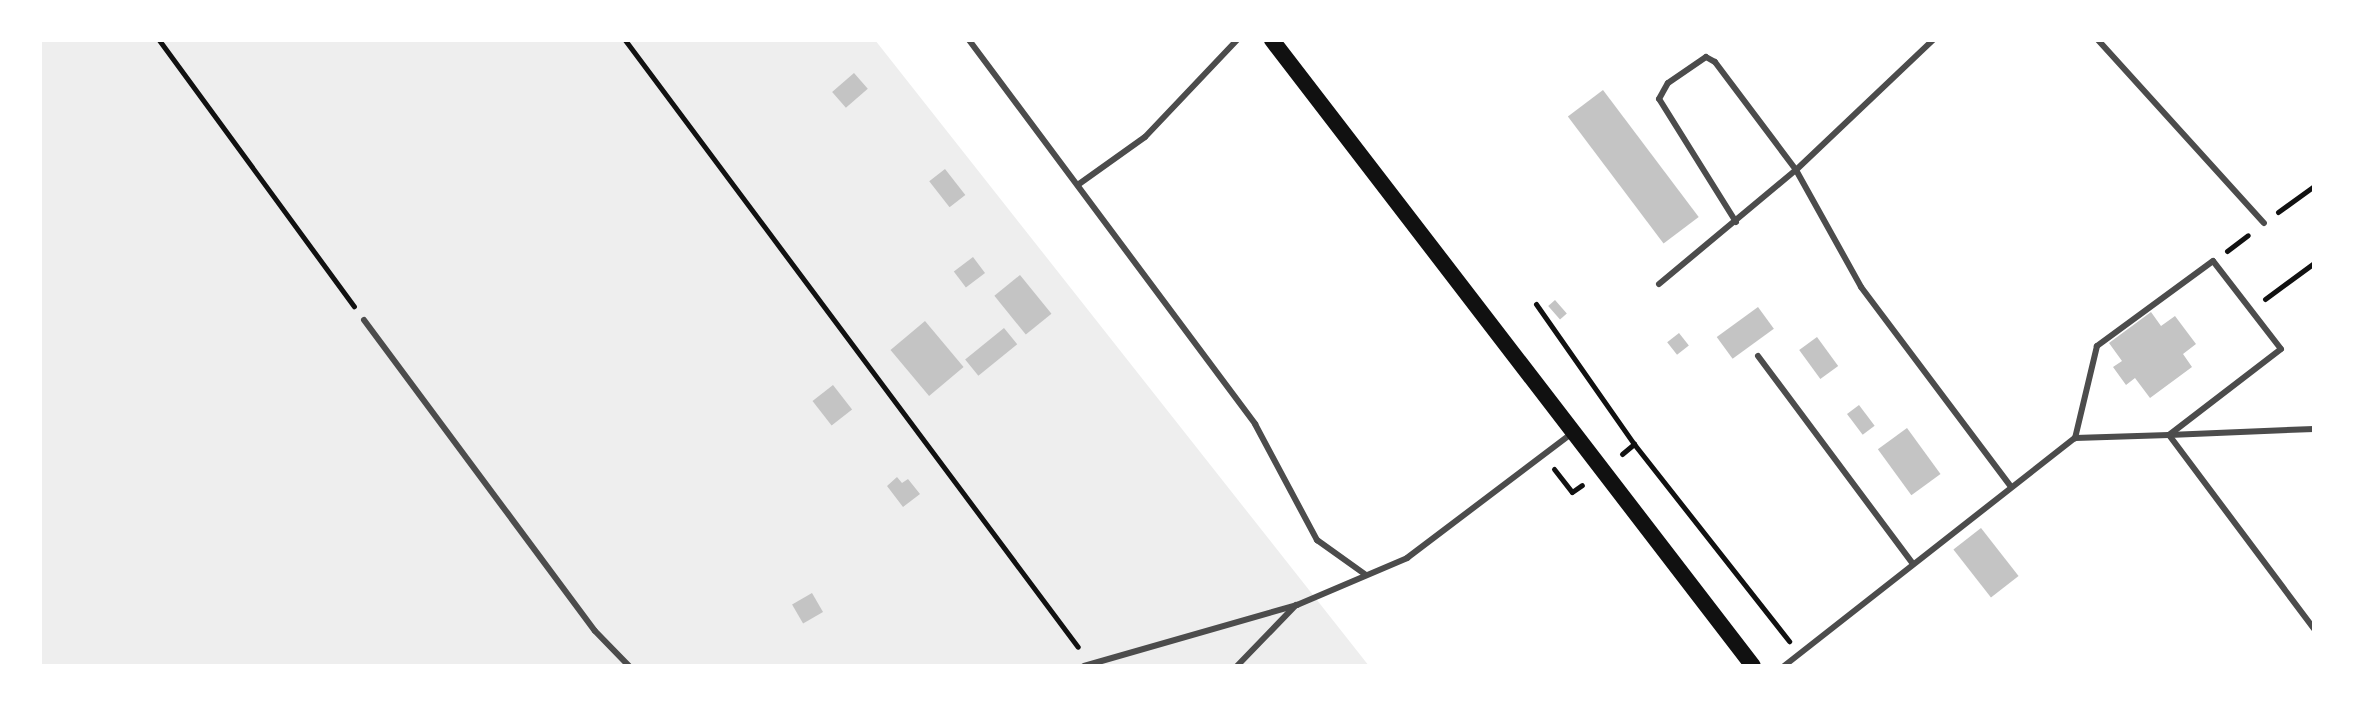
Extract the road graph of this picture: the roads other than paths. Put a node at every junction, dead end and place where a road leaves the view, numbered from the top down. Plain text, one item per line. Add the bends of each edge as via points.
1 (969, 40) edge
2 (1237, 40) edge
3 (1272, 40) edge
4 (1933, 40) edge
5 (2098, 40) edge
6 (1796, 170) junction
7 (1079, 184) junction
8 (1736, 222) junction
9 (2264, 223) dead end
10 (1659, 284) dead end
11 (364, 320) road end
12 (1758, 356) dead end
13 (2314, 429) edge
14 (1573, 432) junction
15 (2169, 435) junction
16 (2075, 438) junction
17 (2011, 487) junction
18 (1913, 564) junction
19 (1366, 575) junction
20 (1297, 605) junction
21 (2314, 629) edge
22 (1087, 665) edge
23 (629, 666) edge
24 (1237, 666) edge
25 (1753, 666) edge
26 (1784, 666) edge

1 - 7 lane
2 - 7 lane via 1145,137
3 - 14 main road
4 - 6 lane
5 - 9 lane
6 - 8 lane
6 - 8 lane via 1715,62 1698,61 1668,83 1659,99 1663,110
6 - 17 lane via 1861,287
7 - 19 lane via 1255,424 1317,540
8 - 10 lane
11 - 23 lane via 595,631
12 - 18 lane
13 - 15 lane
14 - 19 lane via 1439,537
14 - 25 main road
15 - 16 lane
15 - 16 lane via 2281,349 2213,261 2097,346
15 - 21 lane
16 - 17 lane
17 - 18 lane
18 - 26 lane
19 - 20 lane
20 - 22 lane
20 - 24 lane

